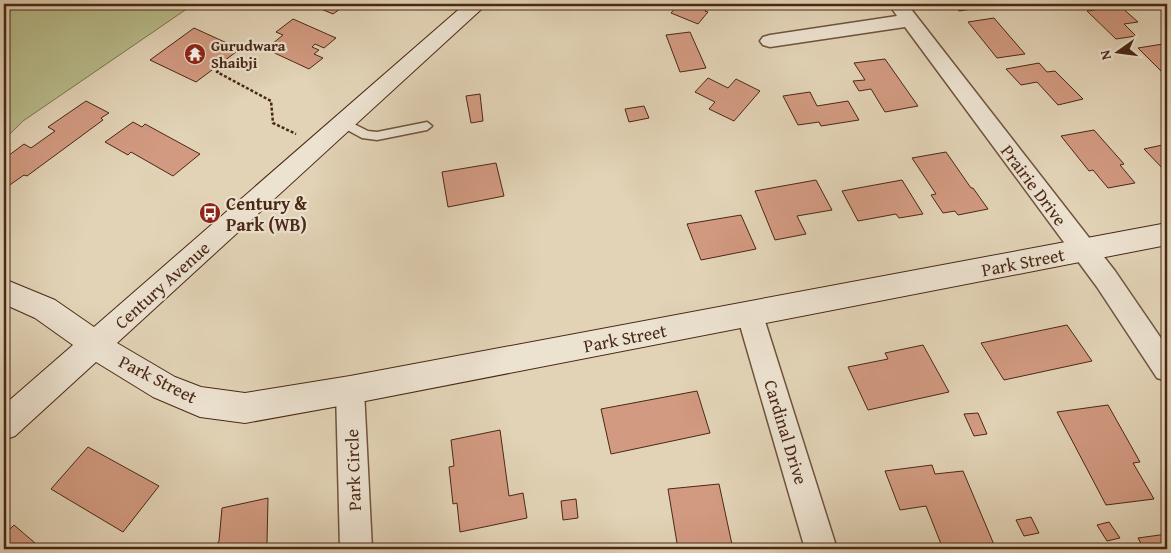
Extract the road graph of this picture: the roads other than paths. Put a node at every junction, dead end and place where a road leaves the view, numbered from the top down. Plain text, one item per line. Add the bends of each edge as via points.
1 (472, 5) edge
2 (904, 12) edge
3 (770, 41) dead end
4 (344, 123) junction
5 (428, 126) dead end
6 (1167, 234) edge
7 (1083, 250) junction
8 (4, 291) edge
9 (750, 314) junction
10 (95, 344) junction
11 (1167, 369) edge
12 (350, 390) junction
13 (4, 425) edge
14 (356, 549) edge
15 (821, 549) edge

1 - 4 street, Century Avenue
2 - 3 street
2 - 7 street, Prairie Drive
4 - 5 lane via 366,135 376,136
4 - 10 street, Century Avenue
6 - 7 street, Park Street
7 - 9 street, Park Street
7 - 11 street, Prairie Drive
8 - 10 street, Park Street via 45,309
9 - 12 street, Park Street
9 - 15 street, Cardinal Drive
10 - 12 street, Park Street via 164,387 200,402 245,408
10 - 13 street, Century Avenue
12 - 14 street, Park Circle

